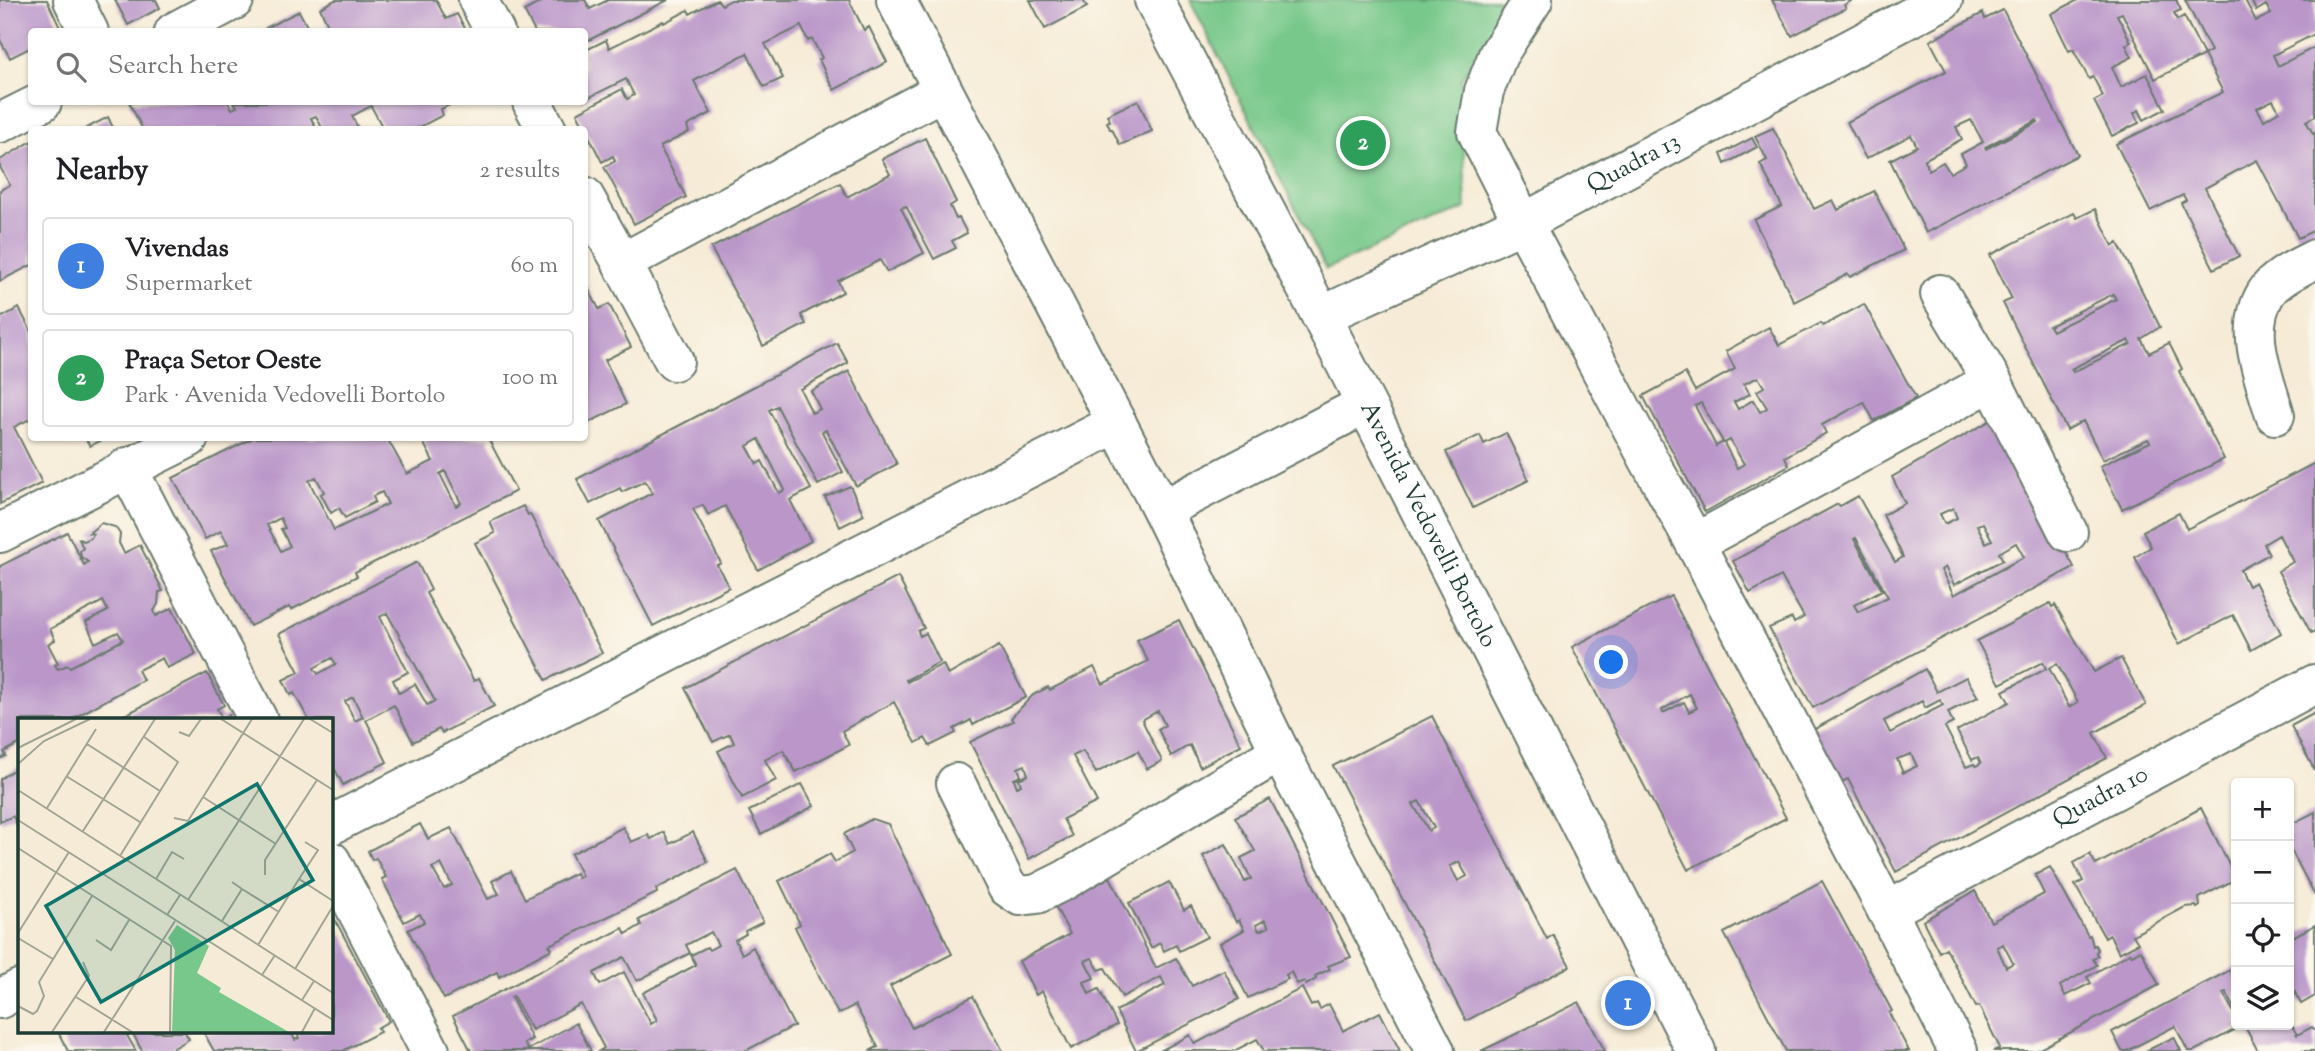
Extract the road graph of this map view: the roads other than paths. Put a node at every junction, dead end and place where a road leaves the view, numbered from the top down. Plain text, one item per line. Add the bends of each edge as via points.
1 (73, 0) edge
2 (234, 0) edge
3 (478, 0) edge
4 (896, 0) edge
5 (1154, 0) edge
6 (1532, 0) edge
7 (1943, 0) edge
8 (87, 28) edge
9 (182, 28) edge
10 (493, 28) edge
11 (942, 91) junction
12 (36, 105) edge
13 (534, 105) edge
14 (0, 123) edge
15 (545, 126) edge
16 (588, 204) edge
17 (1523, 223) junction
18 (2315, 258) edge
19 (622, 263) junction
20 (1940, 294) dead end
21 (1321, 316) junction
22 (674, 361) dead end
23 (1992, 381) junction
24 (1364, 405) junction
25 (2275, 415) dead end
26 (1116, 423) junction
27 (183, 441) edge
28 (127, 467) junction
29 (1162, 510) junction
30 (2068, 532) dead end
31 (0, 533) edge
32 (1695, 542) junction
33 (2315, 684) edge
34 (257, 718) edge
35 (1280, 752) junction
36 (956, 783) dead end
37 (332, 824) edge
38 (332, 863) edge
39 (1887, 911) junction
40 (18, 990) edge
41 (0, 999) edge
42 (430, 1051) edge
43 (1435, 1051) edge
44 (1696, 1051) edge
45 (1958, 1051) edge

1 - 8 street
2 - 9 street
3 - 10 street
4 - 11 street
5 - 21 street, Avenida Vedovelli Bortolo
6 - 17 street via 1498,55 1484,91 1477,132
7 - 17 street, Quadra 13
11 - 19 street
11 - 26 street
12 - 14 street
13 - 15 street
16 - 19 street
17 - 21 street, Quadra 13
17 - 32 street
18 - 25 street via 2267,291 2257,312 2256,347
19 - 22 street
20 - 23 street
21 - 24 street, Avenida Vedovelli Bortolo
23 - 30 street
23 - 32 street
24 - 29 street
24 - 44 street, Avenida Vedovelli Bortolo
26 - 29 street
26 - 37 street
27 - 28 street
28 - 31 street
28 - 34 street
29 - 35 street
32 - 39 street
33 - 39 street, Quadra 10
35 - 36 street via 1066,880 1037,894 1020,896 1007,887
35 - 43 street
38 - 42 street
39 - 45 street
40 - 41 street

